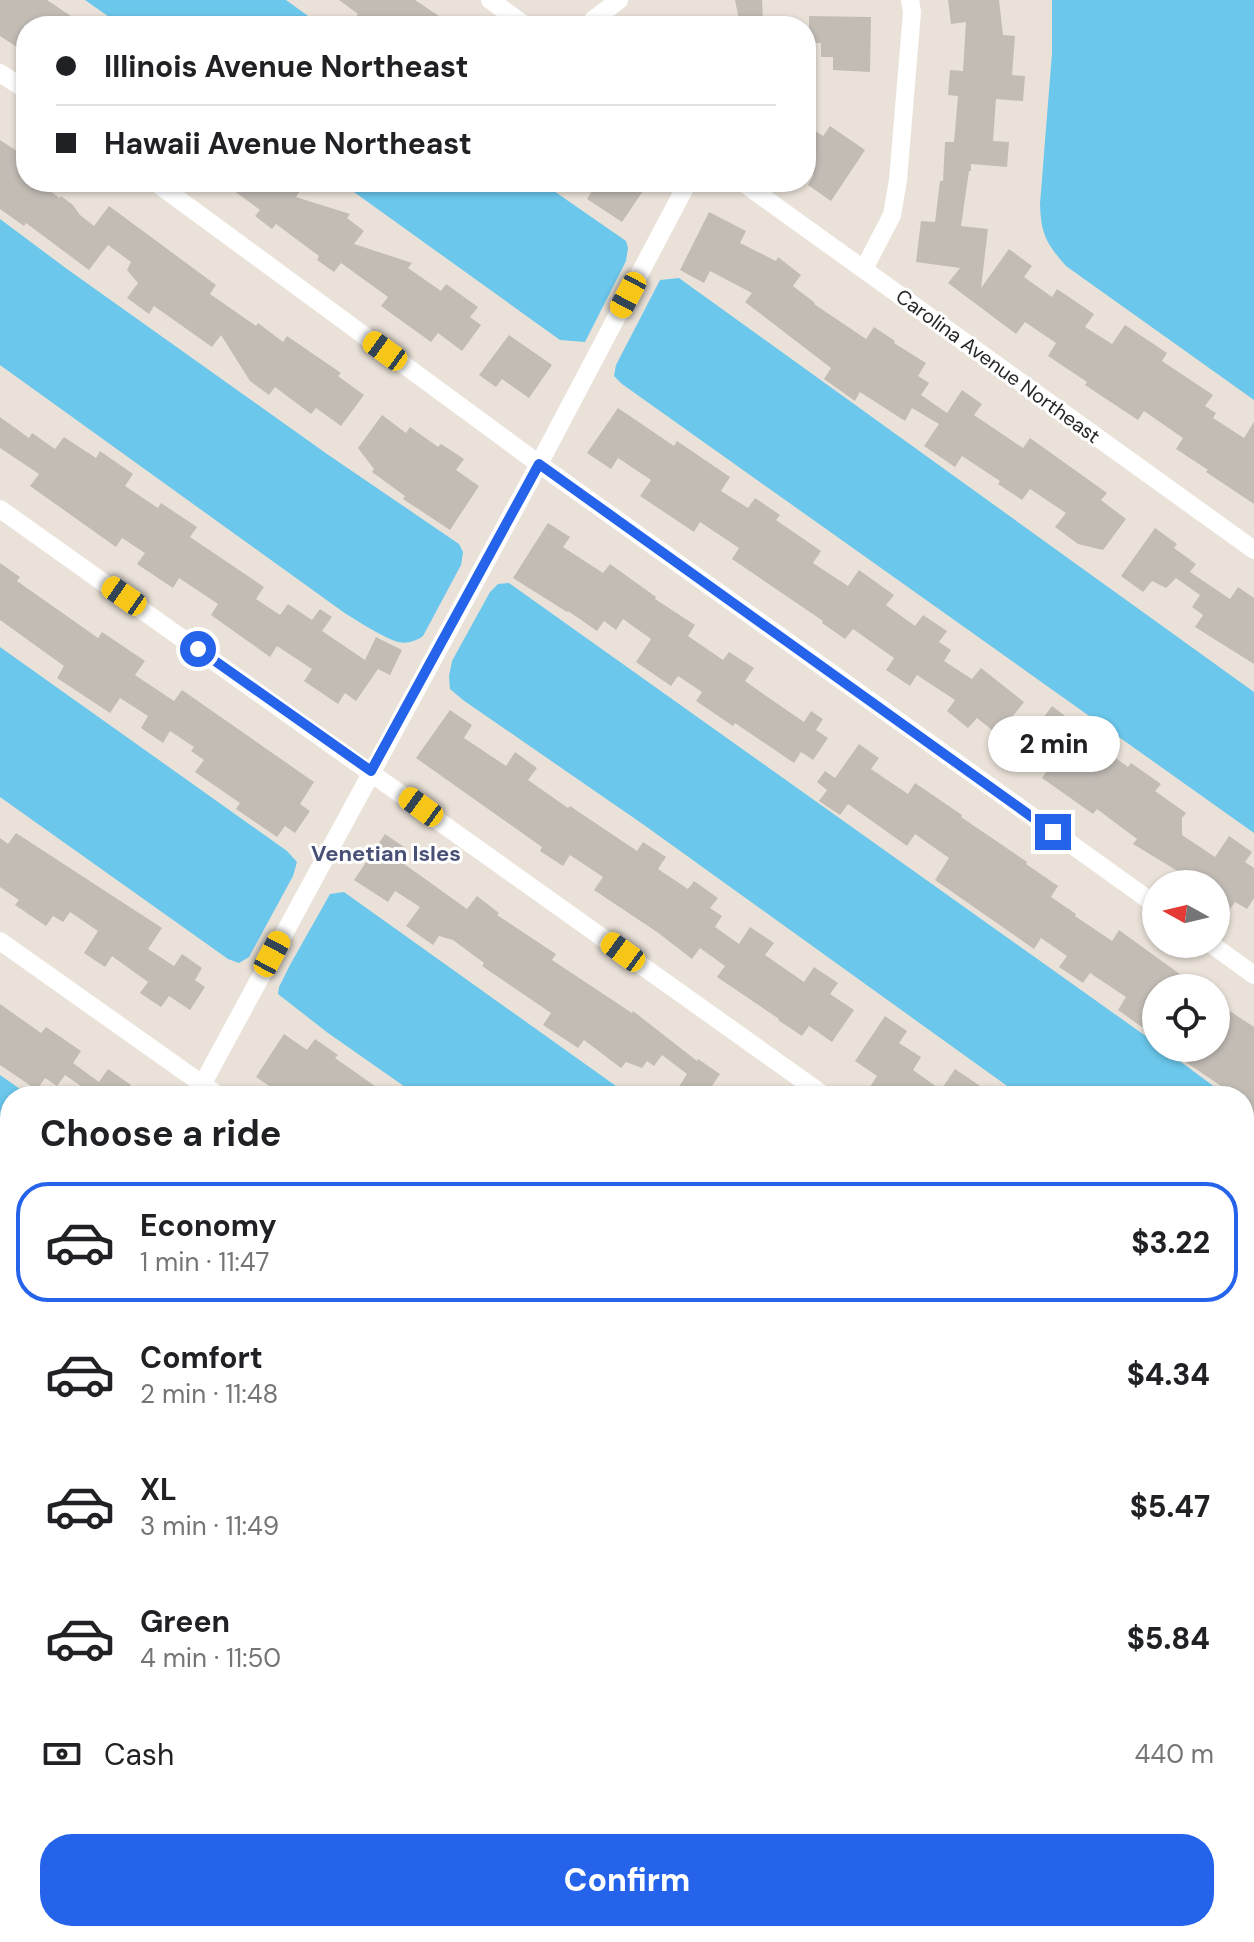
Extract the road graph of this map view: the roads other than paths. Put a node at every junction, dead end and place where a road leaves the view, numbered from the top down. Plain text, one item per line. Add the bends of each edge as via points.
1 (490, 0) edge
2 (619, 0) edge
3 (910, 0) edge
4 (512, 16) edge
5 (598, 16) edge
6 (169, 192) edge
7 (683, 192) edge
8 (756, 192) edge
9 (864, 269) junction
10 (539, 464) junction
11 (0, 509) edge
12 (1254, 550) edge
13 (371, 771) junction
14 (1142, 895) edge
15 (0, 941) edge
16 (1230, 958) edge
17 (1254, 975) edge
18 (194, 1086) edge
19 (201, 1086) edge
20 (811, 1086) edge

1 - 4 street
2 - 5 street
3 - 9 street via 898,180 892,215
6 - 10 street
7 - 10 street
8 - 9 street, Carolina Avenue Northeast
9 - 12 street, Carolina Avenue Northeast
10 - 13 street
10 - 14 street
11 - 13 street
13 - 19 street
13 - 20 street
15 - 18 street
16 - 17 street

